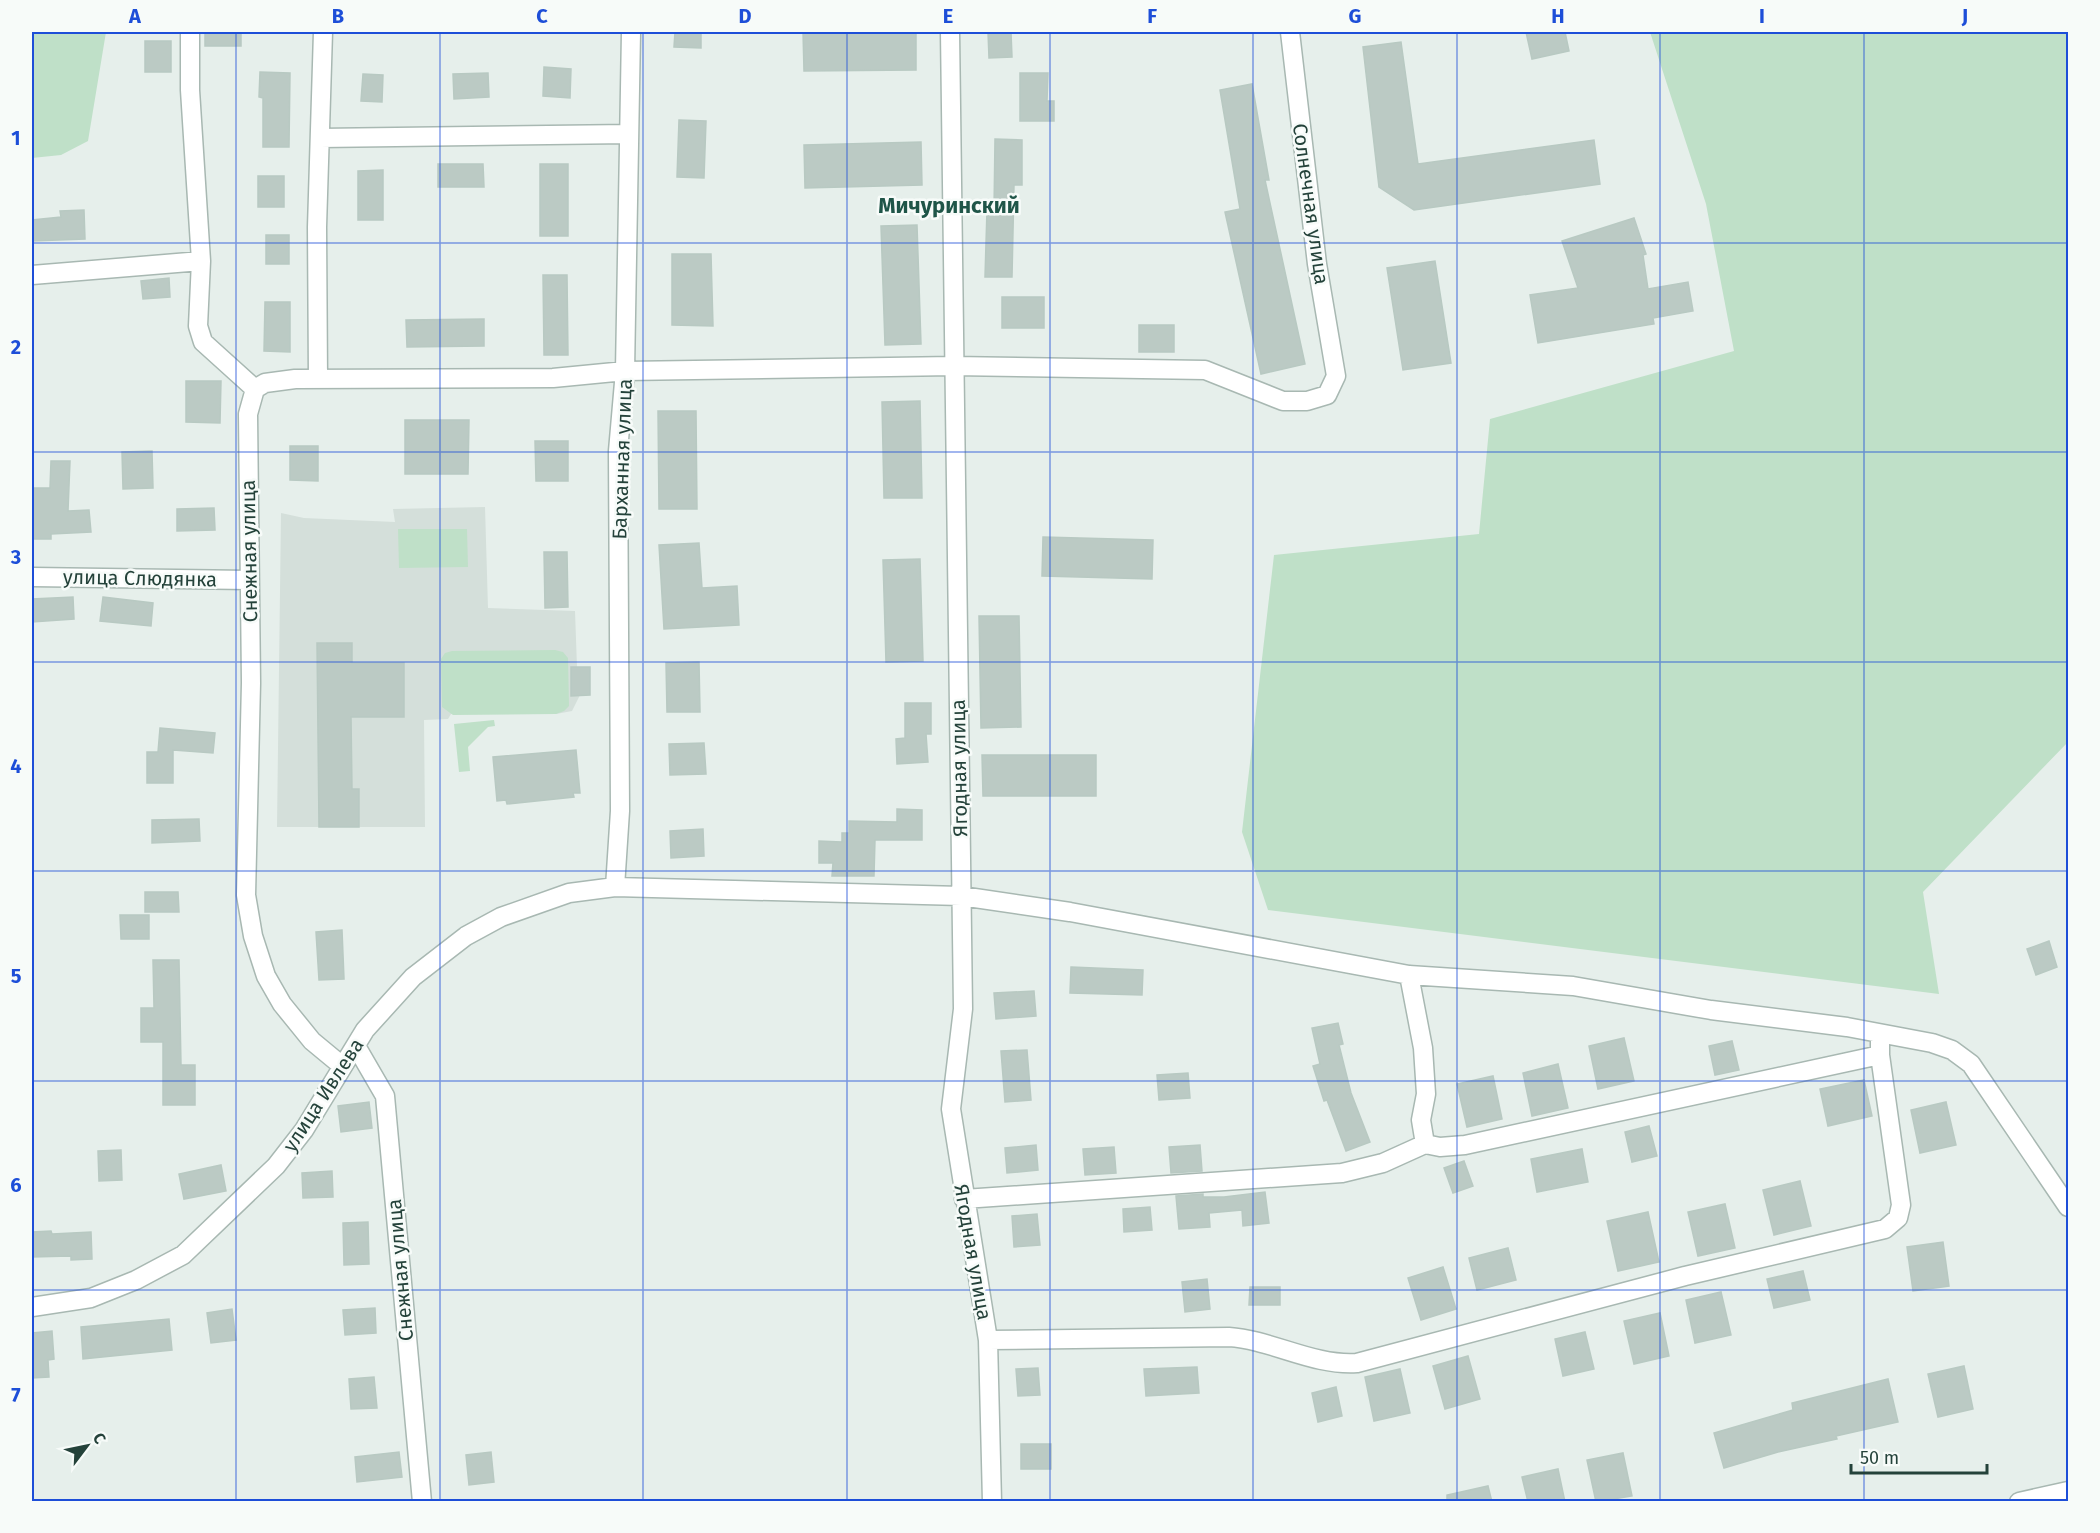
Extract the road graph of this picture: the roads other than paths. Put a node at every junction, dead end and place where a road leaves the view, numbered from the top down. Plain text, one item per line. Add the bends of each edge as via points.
1 (190, 32) edge
2 (323, 32) edge
3 (631, 32) edge
4 (950, 32) edge
5 (1290, 32) edge
6 (629, 134) junction
7 (320, 138) junction
8 (201, 261) junction
9 (32, 276) edge
10 (953, 366) junction
11 (625, 371) junction
12 (318, 379) junction
13 (255, 389) junction
14 (32, 577) edge
15 (249, 580) junction
16 (615, 887) junction
17 (961, 896) junction
18 (1409, 975) junction
19 (1880, 1035) junction
20 (356, 1046) junction
21 (1880, 1055) junction
22 (341, 1065) junction
23 (1425, 1144) junction
24 (964, 1199) junction
25 (2068, 1207) edge
26 (32, 1307) edge
27 (988, 1340) junction
28 (2068, 1491) edge
29 (422, 1502) edge
30 (992, 1502) edge
31 (2019, 1502) edge

1 - 8 street
2 - 7 street
3 - 6 street, Барханная улица
4 - 10 street, Ягодная улица
5 - 10 street, Солнечная улица via 1317,264 1336,376 1328,395 1307,401 1283,401 1205,370
6 - 7 street
6 - 11 street, Барханная улица
7 - 12 street
8 - 9 street
8 - 13 street via 198,326 203,342
10 - 11 street
10 - 17 street, Ягодная улица
11 - 12 street via 553,378
11 - 16 street, Барханная улица via 618,451 620,811
12 - 13 street via 276,381
13 - 15 street, Снежная улица via 248,414
14 - 15 street, улица Слюдянка
15 - 22 street, Снежная улица via 246,895 266,976 282,1004 312,1041
16 - 17 street, улица Ивлева
16 - 20 street, улица Ивлева via 569,893 501,917 466,936 413,977 365,1030
17 - 18 street, улица Ивлева via 1070,912
17 - 24 street, Ягодная улица via 963,1010 951,1109
18 - 19 street, улица Ивлева via 1573,986
18 - 23 street via 1423,1048 1426,1094 1421,1120
19 - 21 street
19 - 25 street, улица Ивлева via 1932,1043 1952,1050 1971,1064
20 - 22 street, улица Ивлева
20 - 29 street, Снежная улица via 385,1096
21 - 23 street via 1465,1145
21 - 27 street via 1901,1205 1898,1218 1885,1229 1685,1276 1357,1363 1326,1361 1253,1339 1228,1337
22 - 26 street, улица Ивлева via 304,1130 276,1166 183,1255 91,1298
23 - 24 street via 1383,1163 1342,1173
24 - 27 street, Ягодная улица
27 - 30 street, Ягодная улица
28 - 31 street

